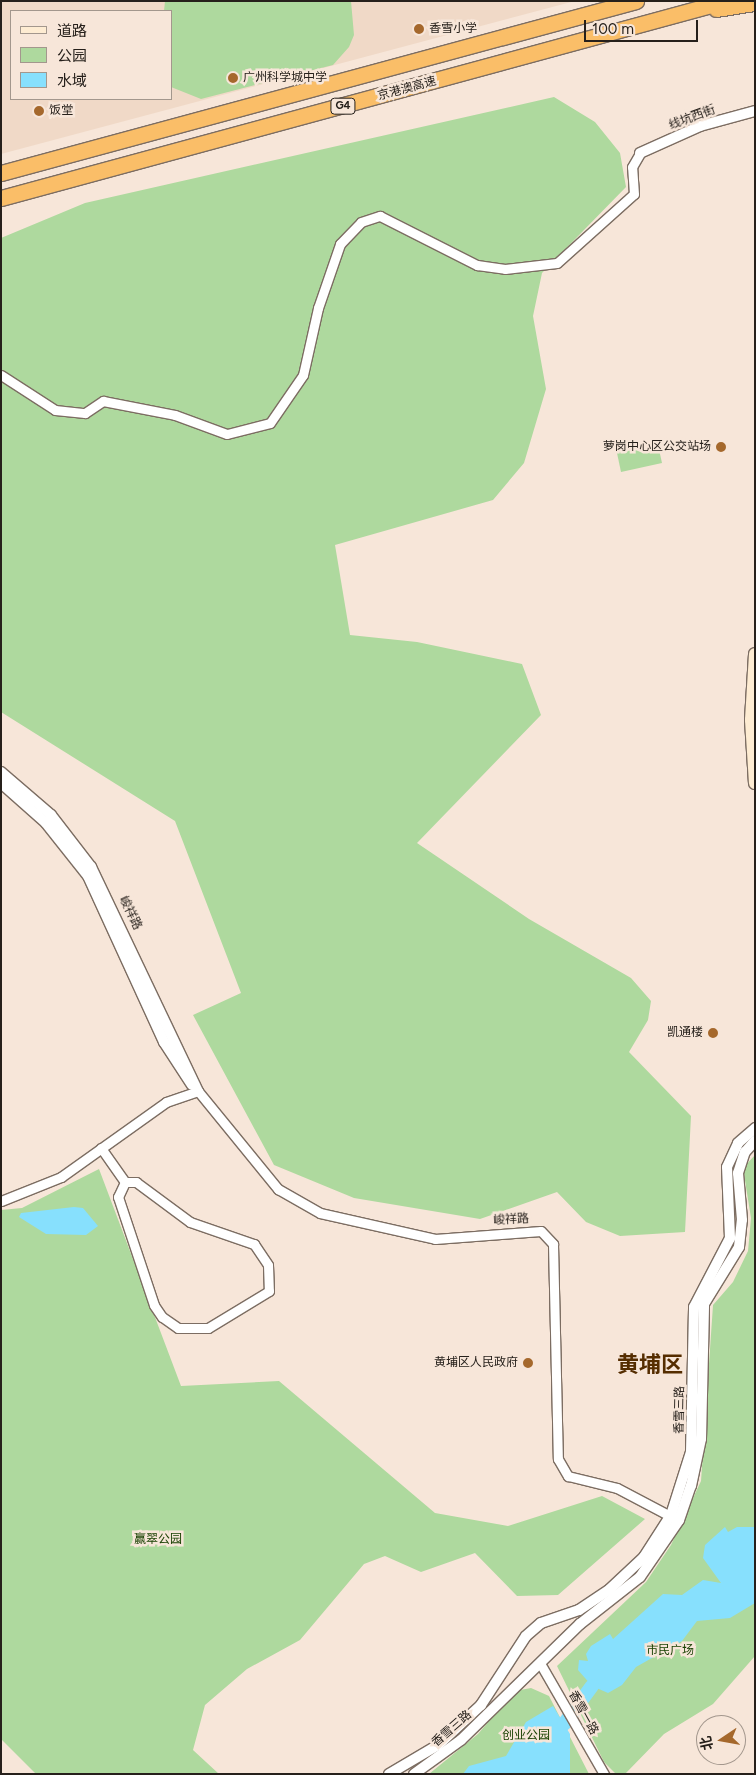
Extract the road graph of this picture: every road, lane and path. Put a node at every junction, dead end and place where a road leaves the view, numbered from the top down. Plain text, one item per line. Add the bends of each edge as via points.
1 (636, 1) edge
2 (726, 1) edge
3 (755, 4) edge
4 (685, 14) junction
5 (755, 111) edge
6 (640, 153) joint
7 (1, 173) edge
8 (1, 198) edge
9 (1, 375) edge
10 (755, 654) edge
11 (1, 772) edge
12 (1, 783) edge
13 (755, 784) edge
14 (198, 1090) junction
15 (755, 1128) edge
16 (755, 1141) edge
17 (101, 1148) junction
18 (125, 1182) junction
19 (1, 1201) edge
20 (675, 1518) junction
21 (541, 1665) junction
22 (389, 1774) edge
23 (414, 1774) edge
24 (604, 1774) edge

1 - 7 highway, 京港澳高速 / G4
2 - 4 highway, 京港澳高速 / G4
3 - 4 highway
4 - 8 highway, 京港澳高速 / G4
5 - 6 street, 线坑西街 via 700,126
6 - 9 street via 632,167 634,194 557,263 505,270 477,265 380,216 361,222 340,244 318,308 303,375 270,423 227,434 175,415 103,401 86,413 55,410
10 - 13 main road via 751,720
11 - 14 street, 峻祥路 via 51,815 91,867
12 - 14 street, 峻祥路 via 46,823 88,876 164,1042 180,1073
14 - 17 street via 166,1102
14 - 20 street, 峻祥路 via 278,1189 320,1214 435,1239 541,1231 553,1244 558,1458 568,1476 617,1488
15 - 20 street, 香雪三路 via 738,1143 730,1160 730,1238 694,1307 691,1452
16 - 20 street, 香雪三路 via 745,1152 738,1173 742,1220 739,1247 704,1304 700,1446
17 - 18 street
17 - 19 street via 61,1177
18 - 18 street via 118,1196 154,1305 162,1317 178,1328 208,1328 269,1291 268,1265 254,1244 190,1222 136,1182
20 - 21 street, 香雪三路 via 640,1577 580,1624
20 - 22 street, 香雪三路 via 644,1557 610,1589 579,1610 541,1623 526,1636 481,1705 438,1744
21 - 23 street, 香雪三路 via 502,1698 461,1740
21 - 24 street, 香雪一路

